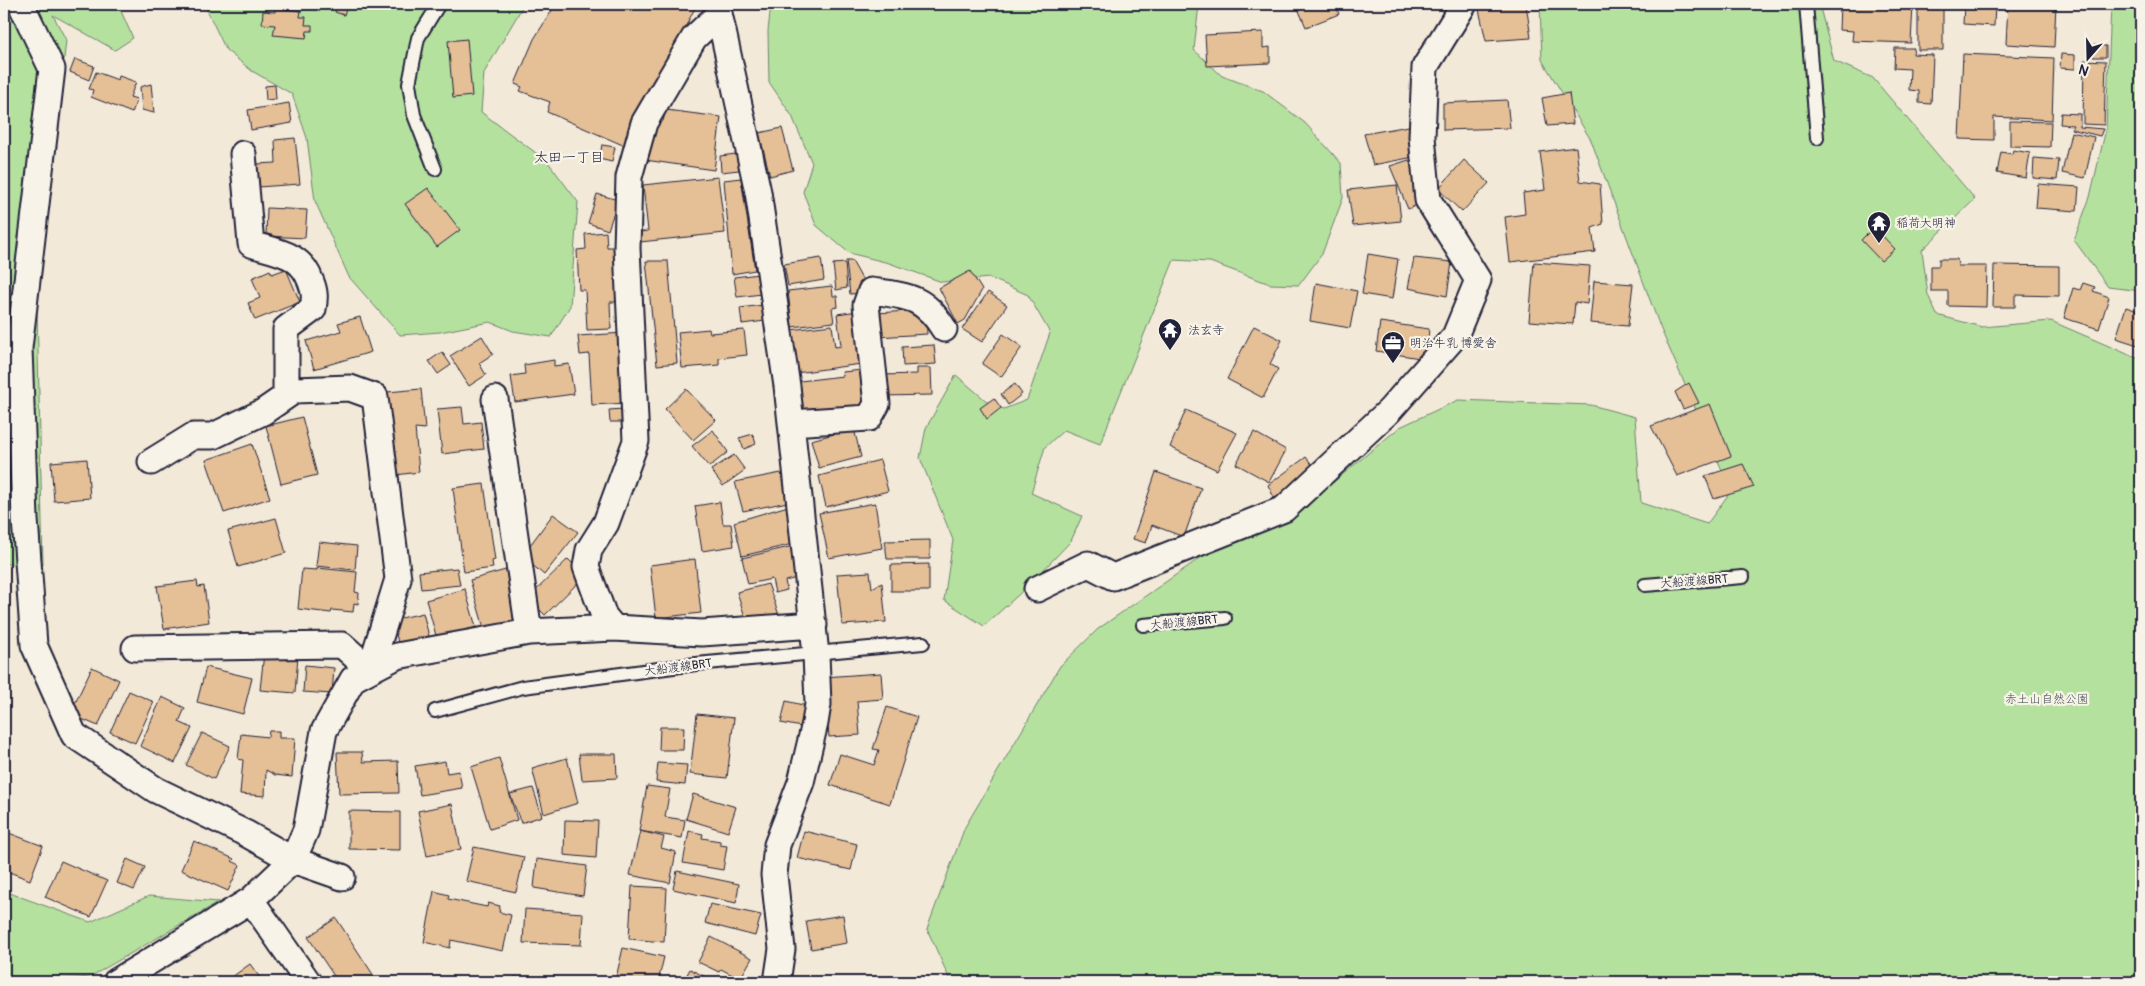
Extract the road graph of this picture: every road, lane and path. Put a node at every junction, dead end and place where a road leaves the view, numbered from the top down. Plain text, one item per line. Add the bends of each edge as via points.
1 (21, 4) edge
2 (439, 4) edge
3 (1464, 4) edge
4 (1806, 4) edge
5 (717, 9) edge
6 (1818, 138) dead end
7 (243, 154) dead end
8 (435, 169) dead end
9 (944, 329) dead end
10 (286, 396) junction
11 (495, 399) dead end
12 (791, 423) junction
13 (151, 462) dead end
14 (1743, 577) dead end
15 (1645, 585) dead end
16 (1036, 589) dead end
17 (1225, 618) dead end
18 (814, 625) junction
19 (1143, 625) dead end
20 (614, 628) junction
21 (530, 632) junction
22 (924, 642) dead end
23 (135, 648) dead end
24 (816, 654) junction
25 (370, 670) junction
26 (435, 711) dead end
27 (293, 860) junction
28 (342, 877) dead end
29 (251, 900) junction
30 (116, 982) edge
31 (308, 982) edge
32 (777, 982) edge

1 - 27 street via 52,69 19,348 34,645 74,735 156,790 245,832
2 - 8 lane via 418,38 409,84 414,115
3 - 16 street via 1425,67 1422,137 1428,200 1478,280 1455,336 1389,411 1284,509 1113,577 1088,564
4 - 6 lane
5 - 12 street via 758,192
5 - 20 street via 694,38 644,123 629,178 627,248 636,441 606,523 589,550 586,568 604,616
7 - 10 street via 251,244 292,257 306,269 316,296 313,309 286,329
9 - 12 street via 934,312 919,300 871,291 866,305 877,404 869,418
10 - 13 street via 263,412 213,436 193,436
10 - 25 street via 295,390 350,388 375,397 398,578
11 - 21 street
12 - 18 street
14 - 15 lane, 大船渡線BRT
17 - 19 lane, 大船渡線BRT
18 - 20 street via 702,633
18 - 24 street
20 - 21 street
21 - 25 street via 397,656
22 - 24 lane, 大船渡線BRT
23 - 25 street via 342,645
24 - 26 lane, 大船渡線BRT via 696,664 524,687
24 - 32 street via 818,704 815,723 801,782 777,845 774,875 782,949
25 - 27 street via 352,679 324,731 306,830
27 - 28 street
27 - 29 street
29 - 30 street
29 - 31 street

